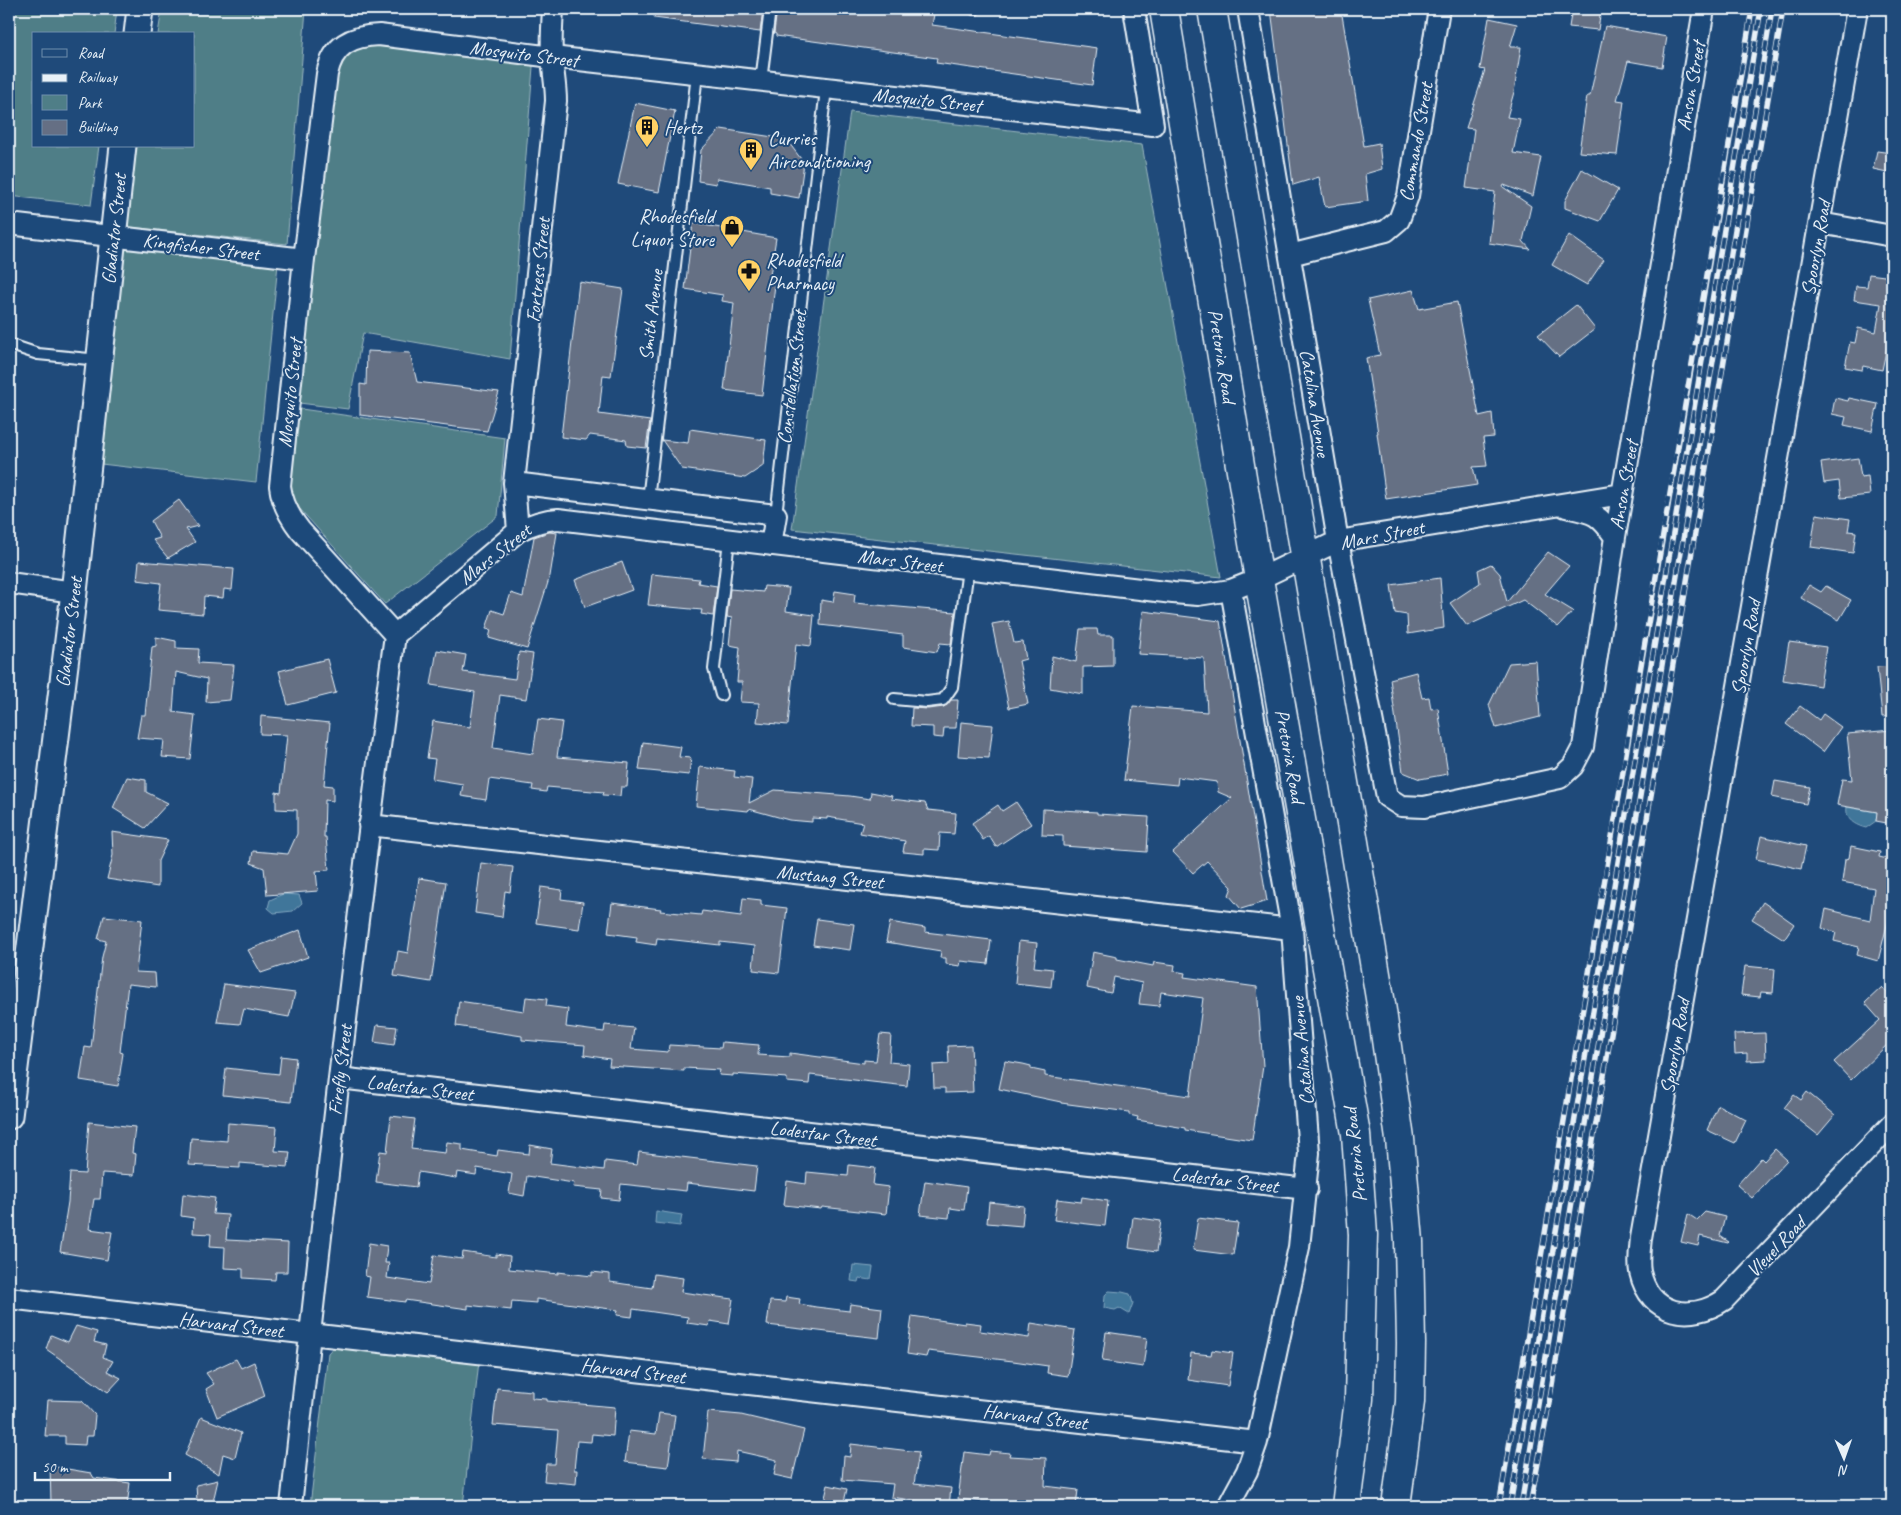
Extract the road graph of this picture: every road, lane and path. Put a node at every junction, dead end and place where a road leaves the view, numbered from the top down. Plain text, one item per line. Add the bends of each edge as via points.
1 (140, 9) edge
2 (553, 9) edge
3 (770, 9) edge
4 (1134, 9) edge
5 (1164, 9) edge
6 (1212, 9) edge
7 (1248, 9) edge
8 (1439, 9) edge
9 (1704, 9) edge
10 (1857, 9) edge
11 (137, 32) edge
12 (552, 58) junction
13 (697, 74) junction
14 (761, 81) junction
15 (826, 89) junction
16 (123, 148) edge
17 (1820, 223) junction
18 (9, 224) edge
19 (112, 236) junction
20 (1892, 236) edge
21 (1290, 256) junction
22 (304, 259) junction
23 (11, 346) dead end
24 (99, 360) junction
25 (514, 483) junction
26 (1622, 494) junction
27 (648, 500) junction
28 (1556, 505) junction
29 (776, 515) junction
30 (518, 532) junction
31 (1615, 537) junction
32 (730, 540) junction
33 (1338, 541) junction
34 (771, 545) junction
35 (1304, 557) junction
36 (968, 568) junction
37 (1259, 579) junction
38 (9, 583) edge
39 (1231, 590) junction
40 (74, 592) junction
41 (395, 635) junction
42 (721, 695) dead end
43 (894, 699) dead end
44 (1386, 797) joint
45 (369, 825) junction
46 (1292, 929) junction
47 (339, 1078) junction
48 (9, 1116) edge
49 (1892, 1124) edge
50 (1307, 1189) junction
51 (1644, 1285) joint
52 (9, 1298) edge
53 (310, 1334) junction
54 (1257, 1442) junction
55 (292, 1506) edge
56 (1228, 1506) edge
57 (1346, 1506) edge
58 (1396, 1506) edge

1 - 11 street
2 - 12 street, Fortress Street
3 - 14 lane
4 - 15 street, Mosquito Street via 1153,125
5 - 37 main road, Pretoria Road
6 - 35 main road
7 - 21 street, Catalina Avenue
8 - 21 street, Commando Street via 1408,196 1399,220 1386,230
9 - 26 street, Anson Street
10 - 17 street, Spoorlyn Road
12 - 13 street, Mosquito Street
12 - 22 street, Mosquito Street via 379,35 350,40 338,49 332,56 327,74
12 - 25 street, Fortress Street via 556,101
13 - 14 street, Mosquito Street
13 - 27 lane, Smith Avenue
14 - 15 street, Mosquito Street
15 - 29 lane, Constellation Street
16 - 19 street, Gladiator Street
17 - 20 street
17 - 51 street, Spoorlyn Road via 1641,1238 1639,1264
18 - 19 street, Kingfisher Street
19 - 22 street, Kingfisher Street
19 - 24 street, Gladiator Street
21 - 33 street, Catalina Avenue
22 - 41 street, Mosquito Street via 280,486 283,502 294,522
23 - 24 lane via 38,354
24 - 40 street, Gladiator Street
25 - 27 street
25 - 30 street, Fortress Street
26 - 28 street, Mars Street
26 - 31 street, Anson Street
27 - 29 street
28 - 31 street via 1600,517
28 - 33 street, Mars Street
29 - 34 street, Constellation Street
30 - 32 street, Mars Street via 533,523 558,519
30 - 41 street, Mars Street
31 - 44 street, Anson Street via 1583,747 1573,766 1560,778 1424,807 1401,806
32 - 34 street, Mars Street
32 - 42 lane via 714,669
33 - 35 street, Mars Street
33 - 44 street, Catalina Avenue
34 - 36 street, Mars Street
35 - 37 street, Mars Street
35 - 58 main road via 1351,821 1400,1139 1409,1241 1411,1343 1410,1402
36 - 39 street, Mars Street via 1173,593 1198,595
36 - 43 lane via 952,687 943,700
37 - 39 street, Mars Street
37 - 57 main road, Pretoria Road via 1356,1134 1363,1236 1359,1399
38 - 40 street
39 - 46 street, Catalina Avenue
40 - 48 street, Gladiator Street
41 - 45 street, Firefly Street
45 - 46 street, Mustang Street
45 - 47 street, Firefly Street
46 - 50 street, Catalina Avenue via 1308,1121
47 - 50 street, Lodestar Street
47 - 53 street, Firefly Street
49 - 51 street, Vleuel Road via 1716,1306 1677,1313 1658,1303
50 - 54 street, Catalina Avenue via 1299,1247
52 - 53 street, Harvard Street
53 - 54 street, Harvard Street
53 - 55 street, Firefly Street
54 - 56 street, Catalina Avenue via 1247,1471

